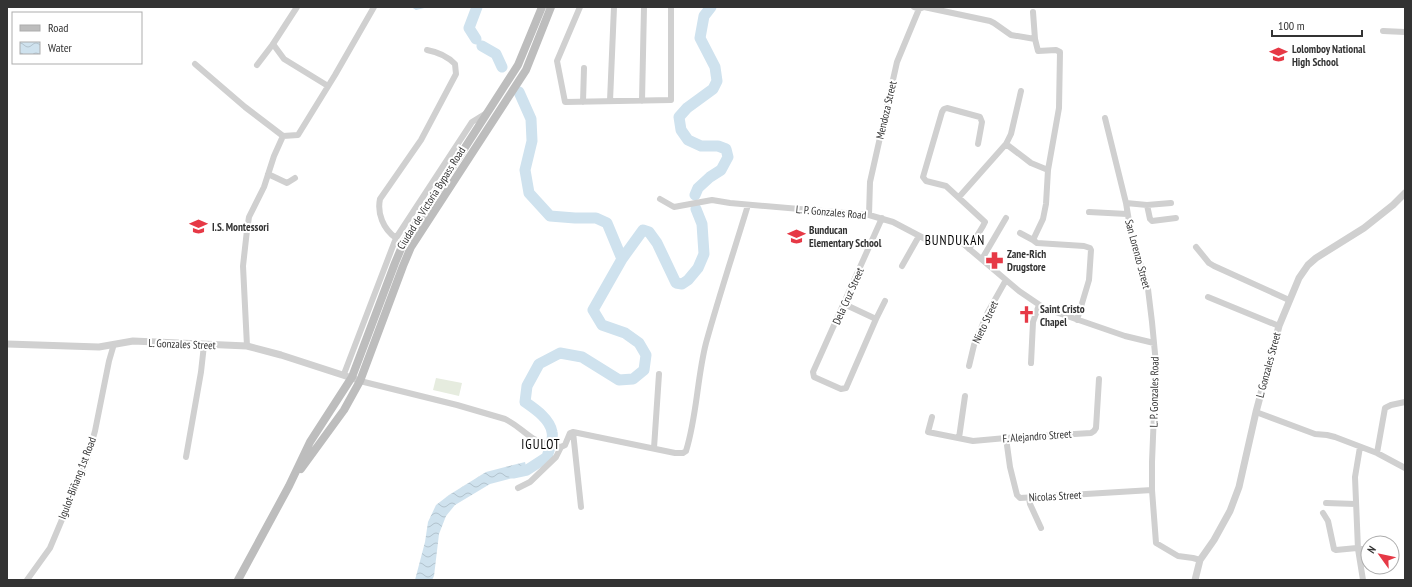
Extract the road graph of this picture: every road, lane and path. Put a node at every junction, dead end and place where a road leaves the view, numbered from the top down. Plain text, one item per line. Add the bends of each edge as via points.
1 (298, 7) edge
2 (374, 7) edge
3 (542, 7) edge
4 (551, 7) edge
5 (580, 7) edge
6 (614, 7) edge
7 (644, 7) edge
8 (671, 7) edge
9 (917, 8) edge
10 (1033, 12) dead end
11 (1383, 31) dead end
12 (1405, 32) edge
13 (1035, 39) junction
14 (273, 44) junction
15 (427, 50) dead end
16 (194, 64) dead end
17 (257, 65) dead end
18 (518, 65) junction
19 (584, 68) dead end
20 (526, 70) junction
21 (328, 86) junction
22 (1021, 90) dead end
23 (500, 93) junction
24 (507, 98) junction
25 (610, 101) junction
26 (642, 101) junction
27 (583, 102) junction
28 (487, 113) junction
29 (1105, 118) dead end
30 (283, 136) junction
31 (978, 144) dead end
32 (1006, 144) junction
33 (1048, 170) junction
34 (268, 174) junction
35 (295, 178) dead end
36 (1405, 193) edge
37 (959, 197) junction
38 (660, 199) dead end
39 (1126, 203) junction
40 (1171, 203) dead end
41 (748, 205) junction
42 (1147, 205) junction
43 (1089, 212) dead end
44 (1127, 214) junction
45 (870, 215) junction
46 (882, 218) junction
47 (1006, 218) dead end
48 (1176, 218) dead end
49 (1020, 234) dead end
50 (919, 236) junction
51 (396, 238) junction
52 (1033, 240) junction
53 (1196, 247) dead end
54 (969, 249) junction
55 (982, 259) junction
56 (902, 266) dead end
57 (1006, 280) junction
58 (1208, 297) dead end
59 (1289, 300) junction
60 (885, 301) dead end
61 (844, 304) junction
62 (1039, 305) junction
63 (876, 319) junction
64 (1077, 320) junction
65 (1279, 326) junction
66 (1154, 343) junction
67 (7, 344) edge
68 (114, 344) junction
69 (204, 345) junction
70 (247, 346) junction
71 (1031, 363) dead end
72 (969, 366) dead end
73 (344, 374) junction
74 (659, 374) dead end
75 (352, 378) junction
76 (1099, 379) dead end
77 (360, 381) junction
78 (964, 396) dead end
79 (1405, 402) edge
80 (1256, 412) junction
81 (932, 416) dead end
82 (573, 432) junction
83 (959, 438) junction
84 (1006, 438) junction
85 (561, 447) junction
86 (1360, 447) junction
87 (654, 448) junction
88 (1377, 453) junction
89 (186, 456) dead end
90 (1405, 468) edge
91 (289, 486) junction
92 (518, 488) dead end
93 (1152, 490) junction
94 (1030, 498) junction
95 (1326, 503) dead end
96 (1356, 504) junction
97 (581, 507) dead end
98 (1324, 513) dead end
99 (1041, 528) dead end
100 (1358, 548) junction
101 (1200, 560) junction
102 (27, 580) edge
103 (238, 580) edge
104 (1195, 580) edge
105 (1363, 580) edge

1 - 14 street
2 - 21 street
3 - 18 main road, Ciudad de Victoria Bypass Road
4 - 20 main road, Ciudad de Victoria Bypass Road
5 - 27 street via 557,61 565,102
6 - 25 street
7 - 26 street
8 - 26 street via 671,100
9 - 13 street via 990,21 1011,35
9 - 45 street, Mendoza Street via 897,62 870,182
10 - 13 street
11 - 12 street
13 - 33 street via 1038,51 1056,50 1060,54 1059,108
14 - 17 street
14 - 21 street via 284,59
15 - 51 street via 440,53 452,60 456,64 456,74 421,140 380,199 380,216 390,234
16 - 30 street
18 - 20 main road
18 - 23 main road, Ciudad de Victoria Bypass Road
19 - 27 street
20 - 24 main road, Ciudad de Victoria Bypass Road
21 - 30 street via 298,135
22 - 32 street via 1011,134
23 - 24 main road
23 - 28 main road, Ciudad de Victoria Bypass Road
24 - 77 main road, Ciudad de Victoria Bypass Road via 411,247
25 - 26 street
25 - 27 street
28 - 51 street, Ciudad de Victoria Bypass Road via 472,122
28 - 75 main road, Ciudad de Victoria Bypass Road via 403,244
29 - 39 street, San Lorenzo Street
30 - 34 street
31 - 37 street via 982,122 980,117 944,109 923,177 926,181 946,186
32 - 33 street via 1031,164
32 - 37 street
33 - 52 street via 1043,219
34 - 35 street via 287,183
34 - 70 street via 249,217 246,237 243,266
36 - 59 street, L. Gonzales Street via 1364,228 1308,265
37 - 54 street via 985,222
38 - 41 street, L. P. Gonzales Road via 674,207 712,200
39 - 42 street
39 - 44 street, San Lorenzo Street
40 - 42 street
41 - 45 street, L. P. Gonzales Road
41 - 87 street via 706,343 686,449 683,453
42 - 48 street via 1152,221
43 - 44 street
44 - 66 street, San Lorenzo Street via 1148,289
45 - 46 street, L. P. Gonzales Road
46 - 50 street, L. P. Gonzales Road
46 - 61 street, Dela Cruz Street
47 - 55 street
49 - 52 street
50 - 54 street, L. P. Gonzales Road via 936,243 951,239 960,241
50 - 56 street
51 - 73 street, Ciudad de Victoria Bypass Road
52 - 64 street via 1037,243 1090,248 1089,280
53 - 59 street via 1214,266
54 - 55 street, L. P. Gonzales Road
55 - 57 street, L. P. Gonzales Road
57 - 62 street, L. P. Gonzales Road
57 - 72 street, Nieto Street via 988,312 974,345
58 - 65 street
59 - 65 street, L. Gonzales Street
60 - 63 street
61 - 63 street
61 - 63 street, Dela Cruz Street via 813,374 816,378 846,388
62 - 64 street, L. P. Gonzales Road
62 - 71 street via 1033,322
64 - 66 street, L. P. Gonzales Road
65 - 80 street, L. Gonzales Street
66 - 93 street, L. P. Gonzales Road via 1156,364
67 - 68 street, L. Gonzales Street via 99,347
68 - 69 street, L. Gonzales Street via 133,342
68 - 102 street, Igulot-Biñang 1st Road via 87,460 50,548
69 - 70 street, L. Gonzales Street
69 - 89 street
70 - 73 street, L. Gonzales Street
73 - 75 street, L. Gonzales Street
74 - 87 street
75 - 77 street, L. Gonzales Street
75 - 91 main road, Ciudad de Victoria Bypass Road via 310,442
76 - 84 street, F. Alejandro Street via 1096,428 1093,432
77 - 85 street via 505,419 533,438
77 - 91 main road, Ciudad de Victoria Bypass Road via 344,410
78 - 83 street
79 - 88 street via 1386,408
80 - 86 street via 1315,434 1335,437
80 - 101 street, L. Gonzales Street via 1239,487 1230,511
81 - 83 street, F. Alejandro Street via 928,432
82 - 85 street
82 - 87 street
82 - 97 street
83 - 84 street, F. Alejandro Street via 973,441
84 - 94 street, Nicolas Street via 1017,495 1020,498
85 - 92 street via 547,466 530,482
86 - 88 street
86 - 96 street via 1354,477
88 - 90 street
91 - 103 main road, Ciudad de Victoria Bypass Road
93 - 94 street, Nicolas Street
93 - 101 street, L. P. Gonzales Road via 1156,543 1178,556
94 - 99 street via 1030,504
95 - 96 street
96 - 100 street
98 - 100 street via 1334,549
100 - 105 street
101 - 104 street, L. Gonzales Street

